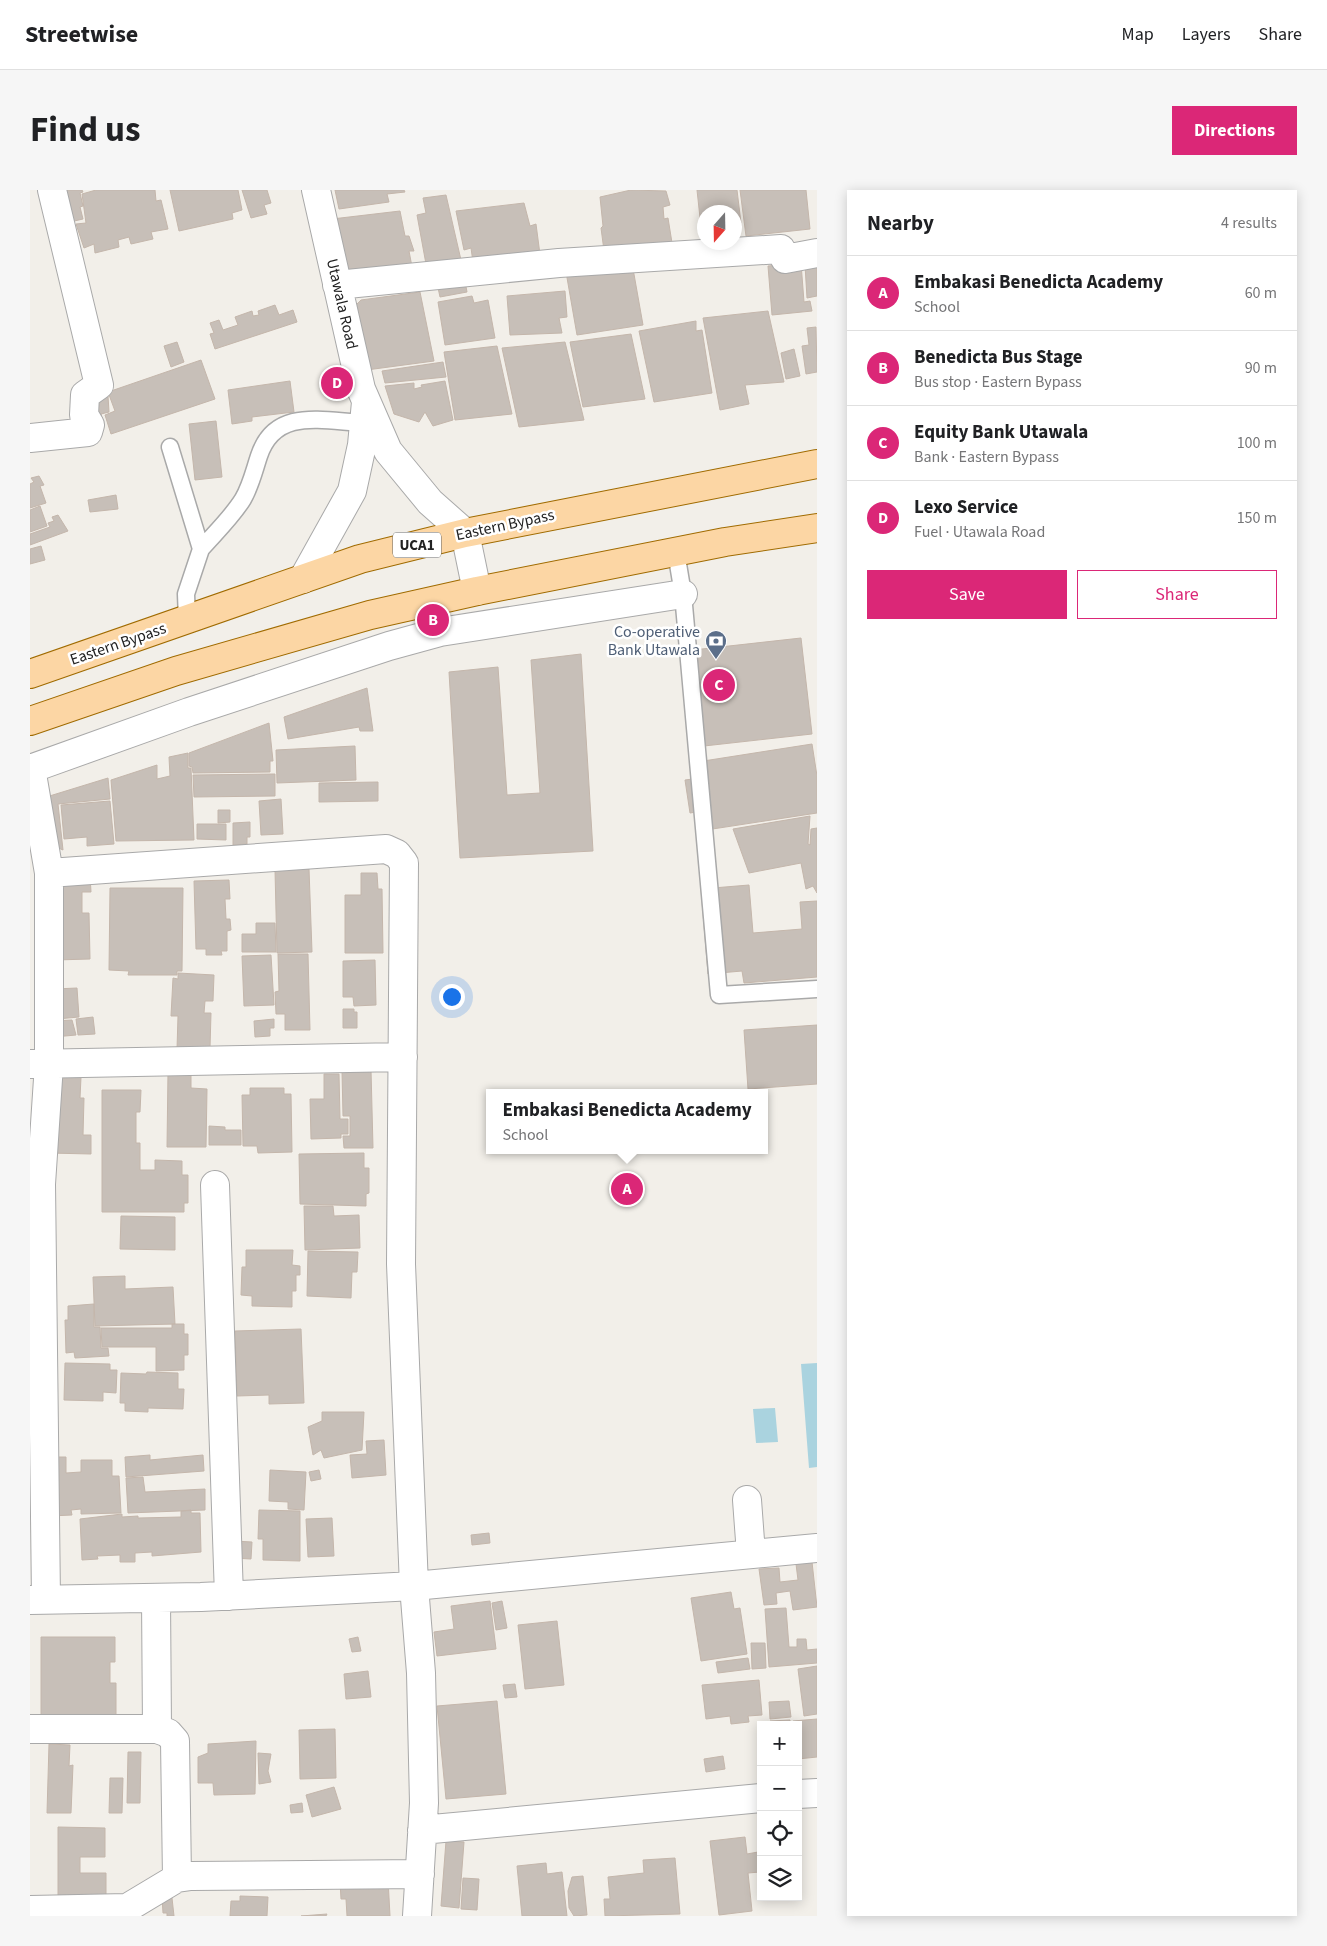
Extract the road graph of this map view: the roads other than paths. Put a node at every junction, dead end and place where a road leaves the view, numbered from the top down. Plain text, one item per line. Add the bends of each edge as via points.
1 (52, 190) edge
2 (316, 190) edge
3 (817, 253) edge
4 (337, 285) junction
5 (365, 412) junction
6 (30, 438) edge
7 (170, 447) dead end
8 (817, 464) edge
9 (817, 528) edge
10 (465, 533) junction
11 (201, 549) junction
12 (676, 552) junction
13 (303, 579) junction
14 (477, 590) junction
15 (683, 594) junction
16 (186, 620) junction
17 (30, 674) edge
18 (30, 721) edge
19 (31, 768) edge
20 (49, 873) junction
21 (817, 989) edge
22 (403, 1057) junction
23 (39, 1064) edge
24 (215, 1185) dead end
25 (36, 1258) edge
26 (37, 1431) edge
27 (747, 1500) dead end
28 (817, 1548) edge
29 (751, 1554) junction
30 (414, 1586) junction
31 (229, 1596) junction
32 (156, 1598) junction
33 (38, 1600) edge
34 (157, 1728) junction
35 (30, 1729) edge
36 (817, 1793) edge
37 (802, 1794) edge
38 (757, 1798) edge
39 (422, 1830) junction
40 (420, 1874) junction
41 (177, 1878) junction
42 (30, 1910) edge
43 (417, 1916) edge

1 - 6 street via 99,385 85,395 84,415 90,425 88,432
2 - 4 street, Utawala Road
3 - 4 street via 785,259 781,249 559,263
4 - 5 street, Utawala Road
5 - 10 street, Utawala Road via 388,451 430,502
5 - 11 lane via 290,421 272,431 242,500
5 - 13 street via 352,491
7 - 11 lane
8 - 10 main road, Eastern Bypass / UCA1
9 - 12 main road
10 - 13 main road, Eastern Bypass / UCA1 via 360,559
10 - 14 street
11 - 16 lane via 186,594
12 - 14 main road
12 - 15 lane
13 - 16 main road, Eastern Bypass / UCA1
14 - 18 main road via 370,614 265,643
15 - 19 street via 431,635 389,646
15 - 21 lane via 719,996
16 - 17 main road, Eastern Bypass / UCA1
19 - 20 street
20 - 22 street via 386,849 397,854 404,863
20 - 23 street
22 - 23 street
22 - 30 street via 401,1264
23 - 25 street via 41,1184
24 - 31 street
25 - 26 street
26 - 33 street
27 - 29 street
28 - 29 street
29 - 30 street
30 - 31 street
30 - 39 street via 421,1673
31 - 32 street
32 - 33 street
32 - 34 street
34 - 35 street
34 - 41 street via 175,1741
36 - 37 street
38 - 39 street
39 - 40 street
40 - 41 street
40 - 43 street
41 - 42 street via 127,1908

